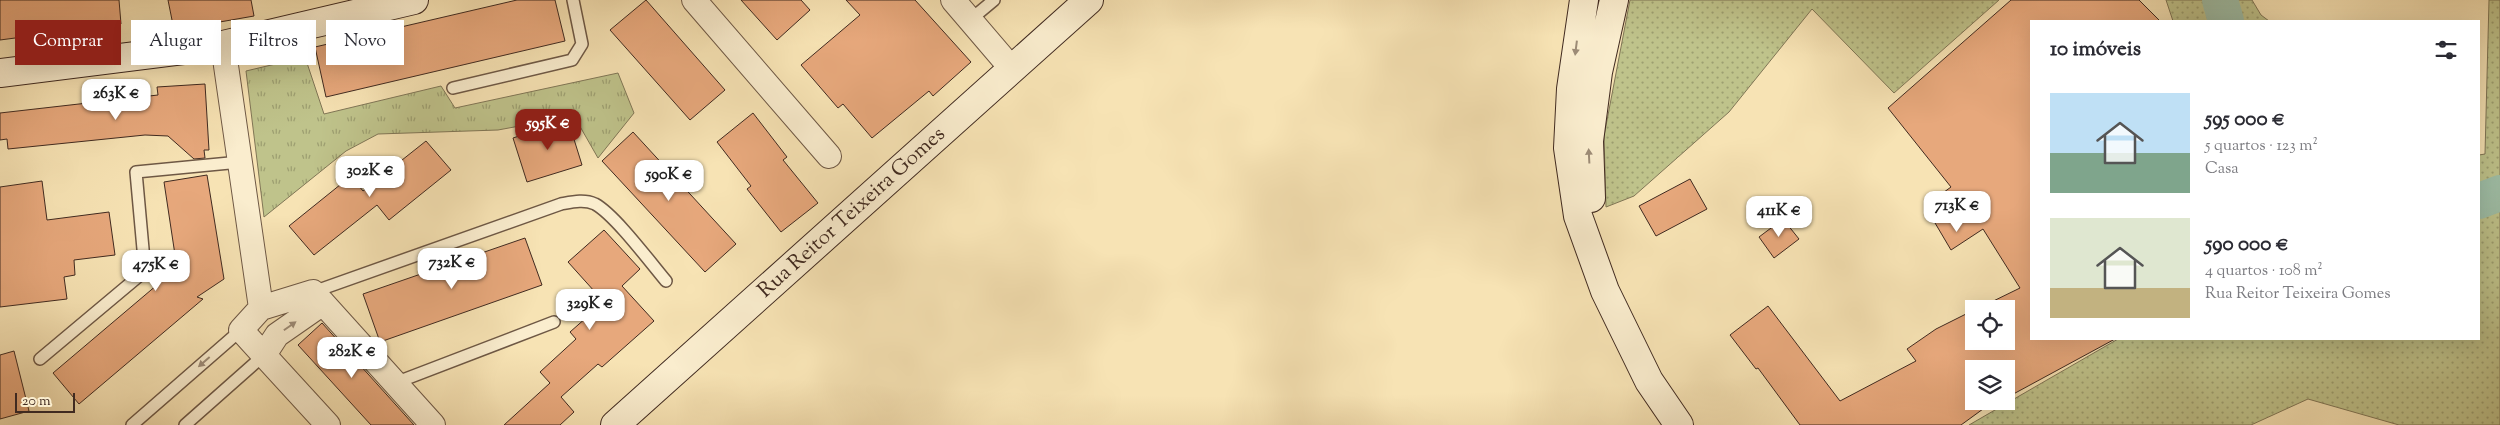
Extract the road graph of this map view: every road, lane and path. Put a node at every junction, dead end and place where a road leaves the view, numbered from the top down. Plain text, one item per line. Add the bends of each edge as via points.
1 (414, 0) edge
2 (573, 0) edge
3 (694, 0) edge
4 (953, 0) edge
5 (994, 0) edge
6 (1089, 0) edge
7 (1584, 0) edge
8 (1614, 0) edge
9 (970, 20) junction
10 (223, 44) junction
11 (1012, 69) junction
12 (0, 73) edge
13 (453, 88) dead end
14 (828, 156) dead end
15 (240, 162) junction
16 (666, 281) dead end
17 (1605, 291) junction
18 (318, 298) junction
19 (261, 308) junction
20 (554, 322) dead end
21 (240, 330) junction
22 (264, 355) junction
23 (40, 359) dead end
24 (395, 383) junction
25 (132, 425) edge
26 (185, 425) edge
27 (328, 425) edge
28 (433, 425) edge
29 (615, 425) edge
30 (1679, 425) edge

1 - 10 street
2 - 13 lane via 582,44 572,60
3 - 14 street
4 - 9 street
5 - 9 lane
6 - 11 street, Rua Reitor Teixeira Gomes
7 -> 17 street via 1570,88 1568,148 1578,216
17 -> 8 street via 1592,209 1589,141 1598,72
9 - 11 street
10 - 12 street
10 - 15 street
11 - 29 street, Rua Reitor Teixeira Gomes
15 - 19 street
15 - 23 lane via 136,172 145,271
16 - 18 lane via 609,216 594,204 580,201 561,204
17 - 30 street via 1649,381
18 - 19 street
22 -> 18 street via 277,335
18 - 24 street
19 - 21 street
20 - 24 lane
21 - 22 street
21 -> 25 lane
22 - 26 lane
22 - 27 street
24 - 28 street

